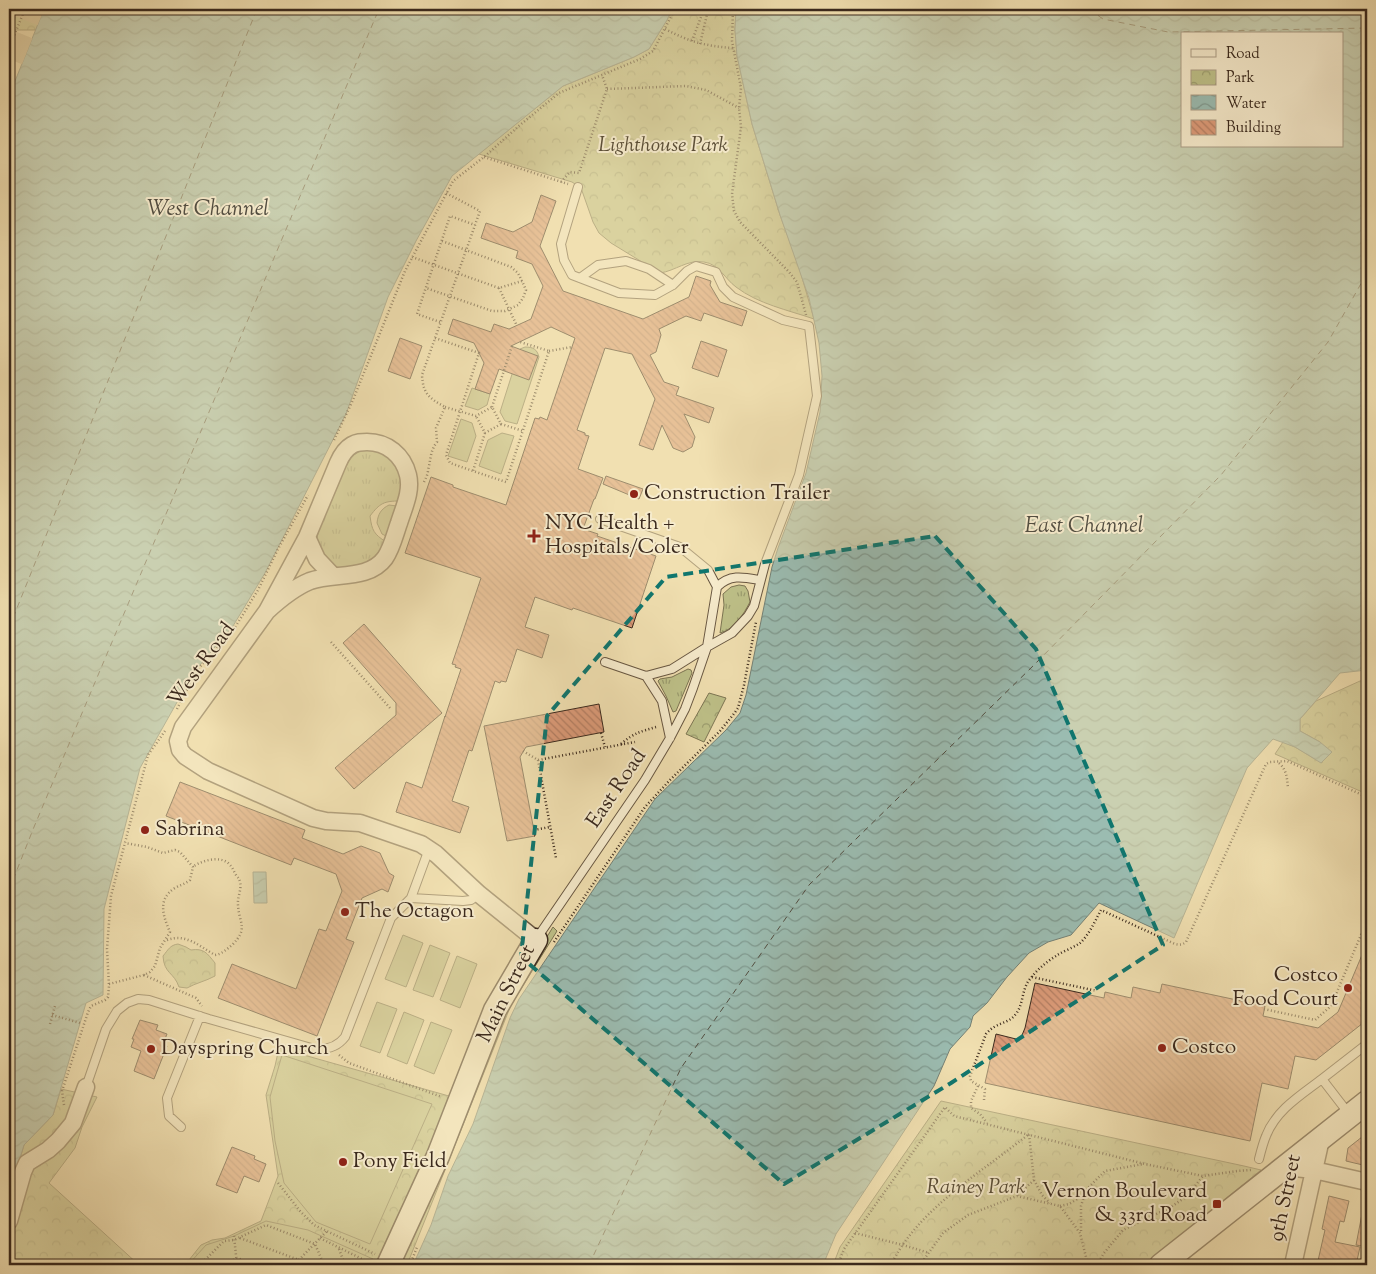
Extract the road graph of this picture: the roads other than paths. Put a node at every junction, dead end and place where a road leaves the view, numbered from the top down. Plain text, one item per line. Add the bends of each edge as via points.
1 (578, 187) road end
2 (580, 278) junction
3 (673, 285) junction
4 (600, 519) dead end
5 (307, 537) junction
6 (333, 576) junction
7 (759, 580) junction
8 (717, 587) junction
9 (267, 611) junction
10 (707, 647) junction
11 (604, 662) dead end
12 (646, 676) junction
13 (670, 738) junction
14 (178, 746) joint
15 (429, 849) junction
16 (479, 894) junction
17 (410, 898) junction
18 (545, 941) junction
19 (200, 1016) junction
20 (1367, 1044) edge
21 (1322, 1079) junction
22 (86, 1087) joint
23 (1359, 1109) edge
24 (181, 1127) dead end
25 (1321, 1139) junction
26 (1259, 1159) dead end
27 (1285, 1167) junction
28 (1314, 1170) junction
29 (1367, 1182) edge
30 (9, 1221) edge
31 (384, 1261) edge
32 (1161, 1265) edge
33 (1293, 1265) edge

1 - 2 lane via 561,244 564,260 572,275
2 - 3 lane via 619,293 656,295
2 - 3 lane via 598,265 626,261 648,269
3 - 7 lane via 696,266 716,272 733,297 783,320 809,326 817,396 799,475
4 - 8 lane via 680,546 708,570
5 - 6 street via 317,558
5 - 6 street, West Road via 338,463 347,450 354,444 372,442 395,452 405,465 409,486 388,553 371,569
5 - 9 street, West Road
6 - 9 street, West Road via 293,589
7 - 8 lane via 738,576
7 - 10 lane via 754,606 748,616 732,633
8 - 10 lane, East Road
9 - 14 street, West Road via 183,727
10 - 12 lane via 672,669
10 - 13 lane, East Road via 688,702
11 - 12 lane
12 - 13 lane via 662,701
13 - 18 lane, East Road
14 - 15 street, Main Street via 182,754 208,771 306,816 360,824
15 - 16 street, Main Street
15 - 17 lane
16 - 17 lane via 463,902
16 - 18 street, Main Street
17 - 19 lane via 391,918 345,1037 330,1048 315,1050
18 - 31 street, Main Street via 495,1010 438,1156
19 - 22 lane via 149,1000 138,999 128,1004 117,1011 106,1029
19 - 24 lane via 167,1098 169,1116
20 - 21 lane
21 - 23 lane
21 - 26 lane via 1279,1114 1266,1136
22 - 30 street via 73,1123 48,1150 28,1163
23 - 25 street
25 - 27 street
25 - 28 street, 9th Street
27 - 28 street
27 - 32 street
28 - 29 street
28 - 33 street, 9th Street

